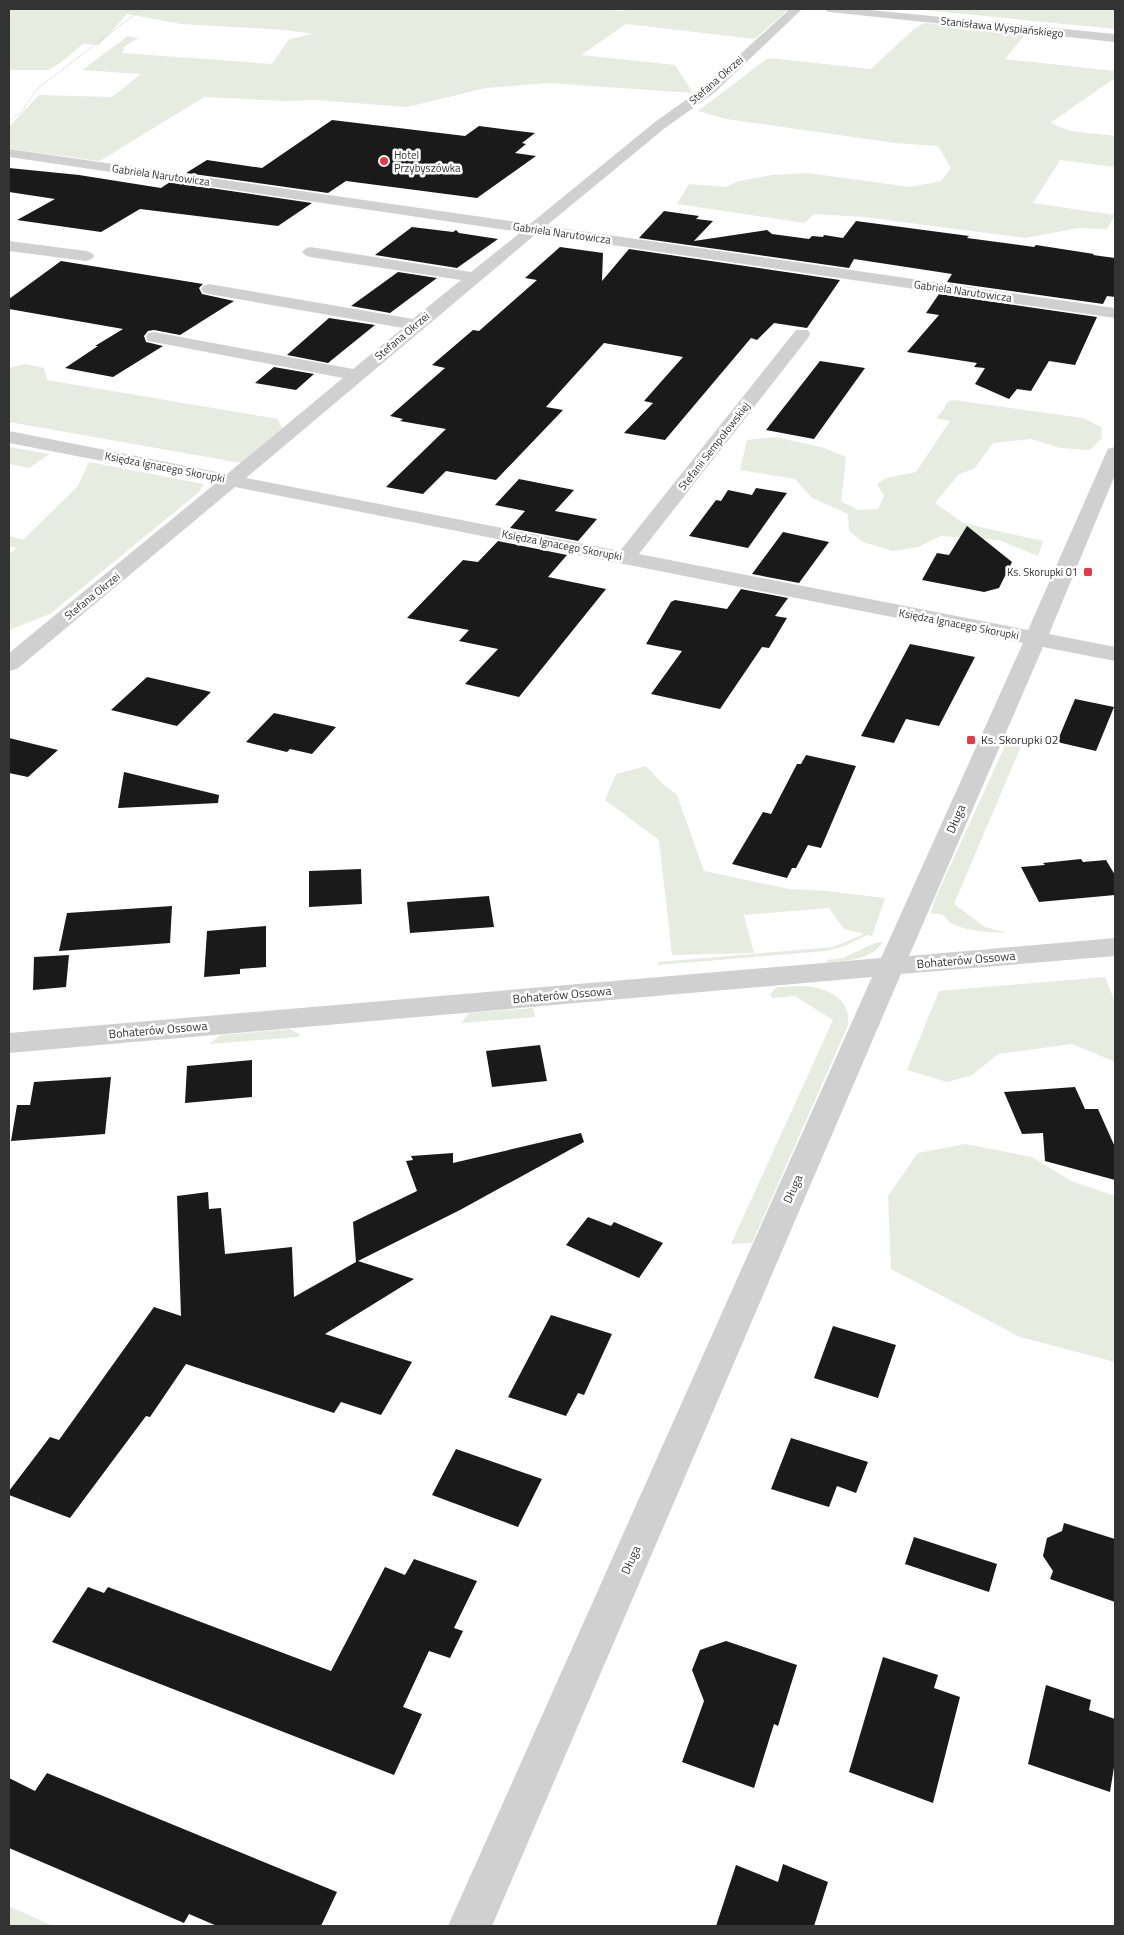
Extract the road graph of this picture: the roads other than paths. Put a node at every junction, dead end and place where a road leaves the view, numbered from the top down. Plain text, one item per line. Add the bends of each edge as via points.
1 (796, 9) edge
2 (829, 9) edge
3 (1115, 38) edge
4 (9, 153) edge
5 (534, 229) junction
6 (9, 246) edge
7 (310, 252) dead end
8 (86, 256) dead end
9 (475, 276) junction
10 (209, 289) dead end
11 (1115, 313) edge
12 (416, 325) junction
13 (802, 334) dead end
14 (154, 337) dead end
15 (355, 375) junction
16 (9, 437) edge
17 (1115, 452) edge
18 (232, 480) junction
19 (625, 558) junction
20 (1037, 639) junction
21 (1115, 654) edge
22 (9, 664) edge
23 (1115, 947) edge
24 (891, 967) junction
25 (9, 1043) edge
26 (470, 1926) edge

1 - 5 street, Stefana Okrzei via 709,90 660,125
2 - 3 street, Stanisława Wyspiańskiego
4 - 5 street, Gabriela Narutowicza
5 - 9 street, Stefana Okrzei
5 - 11 street, Gabriela Narutowicza
6 - 8 street
7 - 9 street
9 - 12 street, Stefana Okrzei
10 - 12 street
12 - 15 street, Stefana Okrzei
13 - 19 street, Stefanii Sempołowskiej
14 - 15 street
15 - 18 street, Stefana Okrzei
16 - 18 street, Księdza Ignacego Skorupki
17 - 20 street, Długa
18 - 19 street, Księdza Ignacego Skorupki
18 - 22 street, Stefana Okrzei
19 - 20 street, Księdza Ignacego Skorupki
20 - 21 street, Księdza Ignacego Skorupki
20 - 24 street, Długa
23 - 24 street, Bohaterów Ossowa
24 - 25 street, Bohaterów Ossowa
24 - 26 street, Długa

